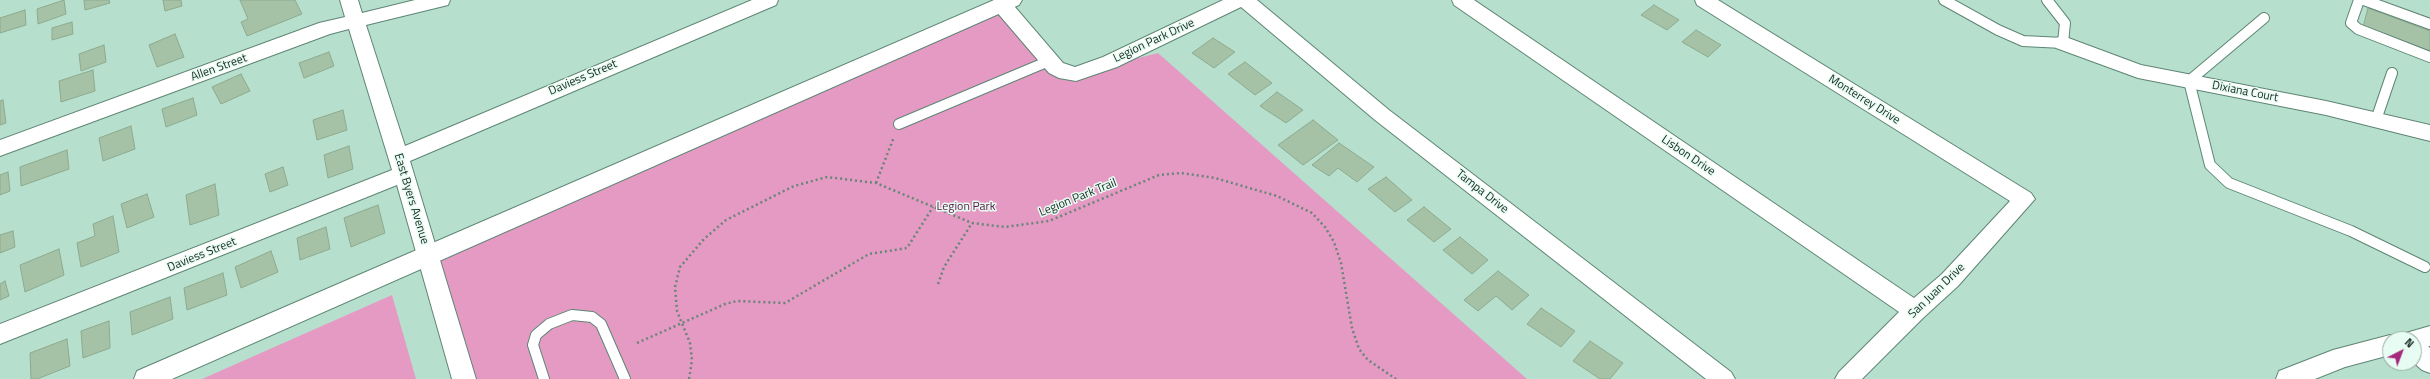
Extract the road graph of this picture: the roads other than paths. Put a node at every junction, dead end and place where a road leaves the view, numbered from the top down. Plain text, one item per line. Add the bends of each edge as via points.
1 (349, 0) edge
2 (441, 0) edge
3 (769, 0) edge
4 (1239, 0) edge
5 (1245, 0) edge
6 (1462, 0) edge
7 (1704, 0) edge
8 (1944, 0) edge
9 (2047, 0) edge
10 (2358, 0) edge
11 (2364, 0) edge
12 (1004, 2) edge
13 (2264, 18) dead end
14 (354, 20) junction
15 (2430, 24) edge
16 (2063, 43) junction
17 (2430, 57) edge
18 (1048, 61) junction
19 (2392, 73) dead end
20 (2190, 81) junction
21 (2376, 120) junction
22 (899, 124) road end
23 (2430, 133) edge
24 (0, 148) edge
25 (401, 165) junction
26 (2024, 199) joint
27 (427, 254) junction
28 (2425, 268) dead end
29 (1915, 311) junction
30 (0, 334) edge
31 (2382, 347) edge
32 (2422, 356) edge
33 (2430, 363) edge
34 (146, 379) edge
35 (464, 379) edge
36 (544, 379) edge
37 (625, 379) edge
38 (1723, 379) edge
39 (1847, 379) edge
40 (2288, 379) edge

1 - 14 street, East Byers Avenue
2 - 14 street, Allen Street
3 - 25 street, Daviess Street
4 - 18 street, Legion Park Drive via 1088,70 1066,74
5 - 38 street, Tampa Drive via 1382,115
6 - 29 street, Lisbon Drive
7 - 26 street, Monterrey Drive
8 - 16 lane via 2023,41
9 - 16 lane via 2065,23
10 - 17 lane via 2350,22 2358,29
11 - 15 lane
12 - 18 street
12 - 27 street
13 - 20 lane
14 - 24 street, Allen Street
14 - 25 street, East Byers Avenue
16 - 20 street, Dixiana Court via 2138,71
18 - 22 lane
19 - 21 lane
20 - 21 street, Dixiana Court
20 - 28 lane via 2210,165 2230,182 2351,231
21 - 23 street, Dixiana Court
25 - 27 street, East Byers Avenue
25 - 30 street, Daviess Street
26 - 29 street, San Juan Drive via 1950,280
27 - 34 street
27 - 35 street, East Byers Avenue
29 - 39 street, San Juan Drive
31 - 40 street via 2342,357
32 - 33 street
36 - 37 lane via 533,345 536,334 549,324 572,315 592,317 601,324

